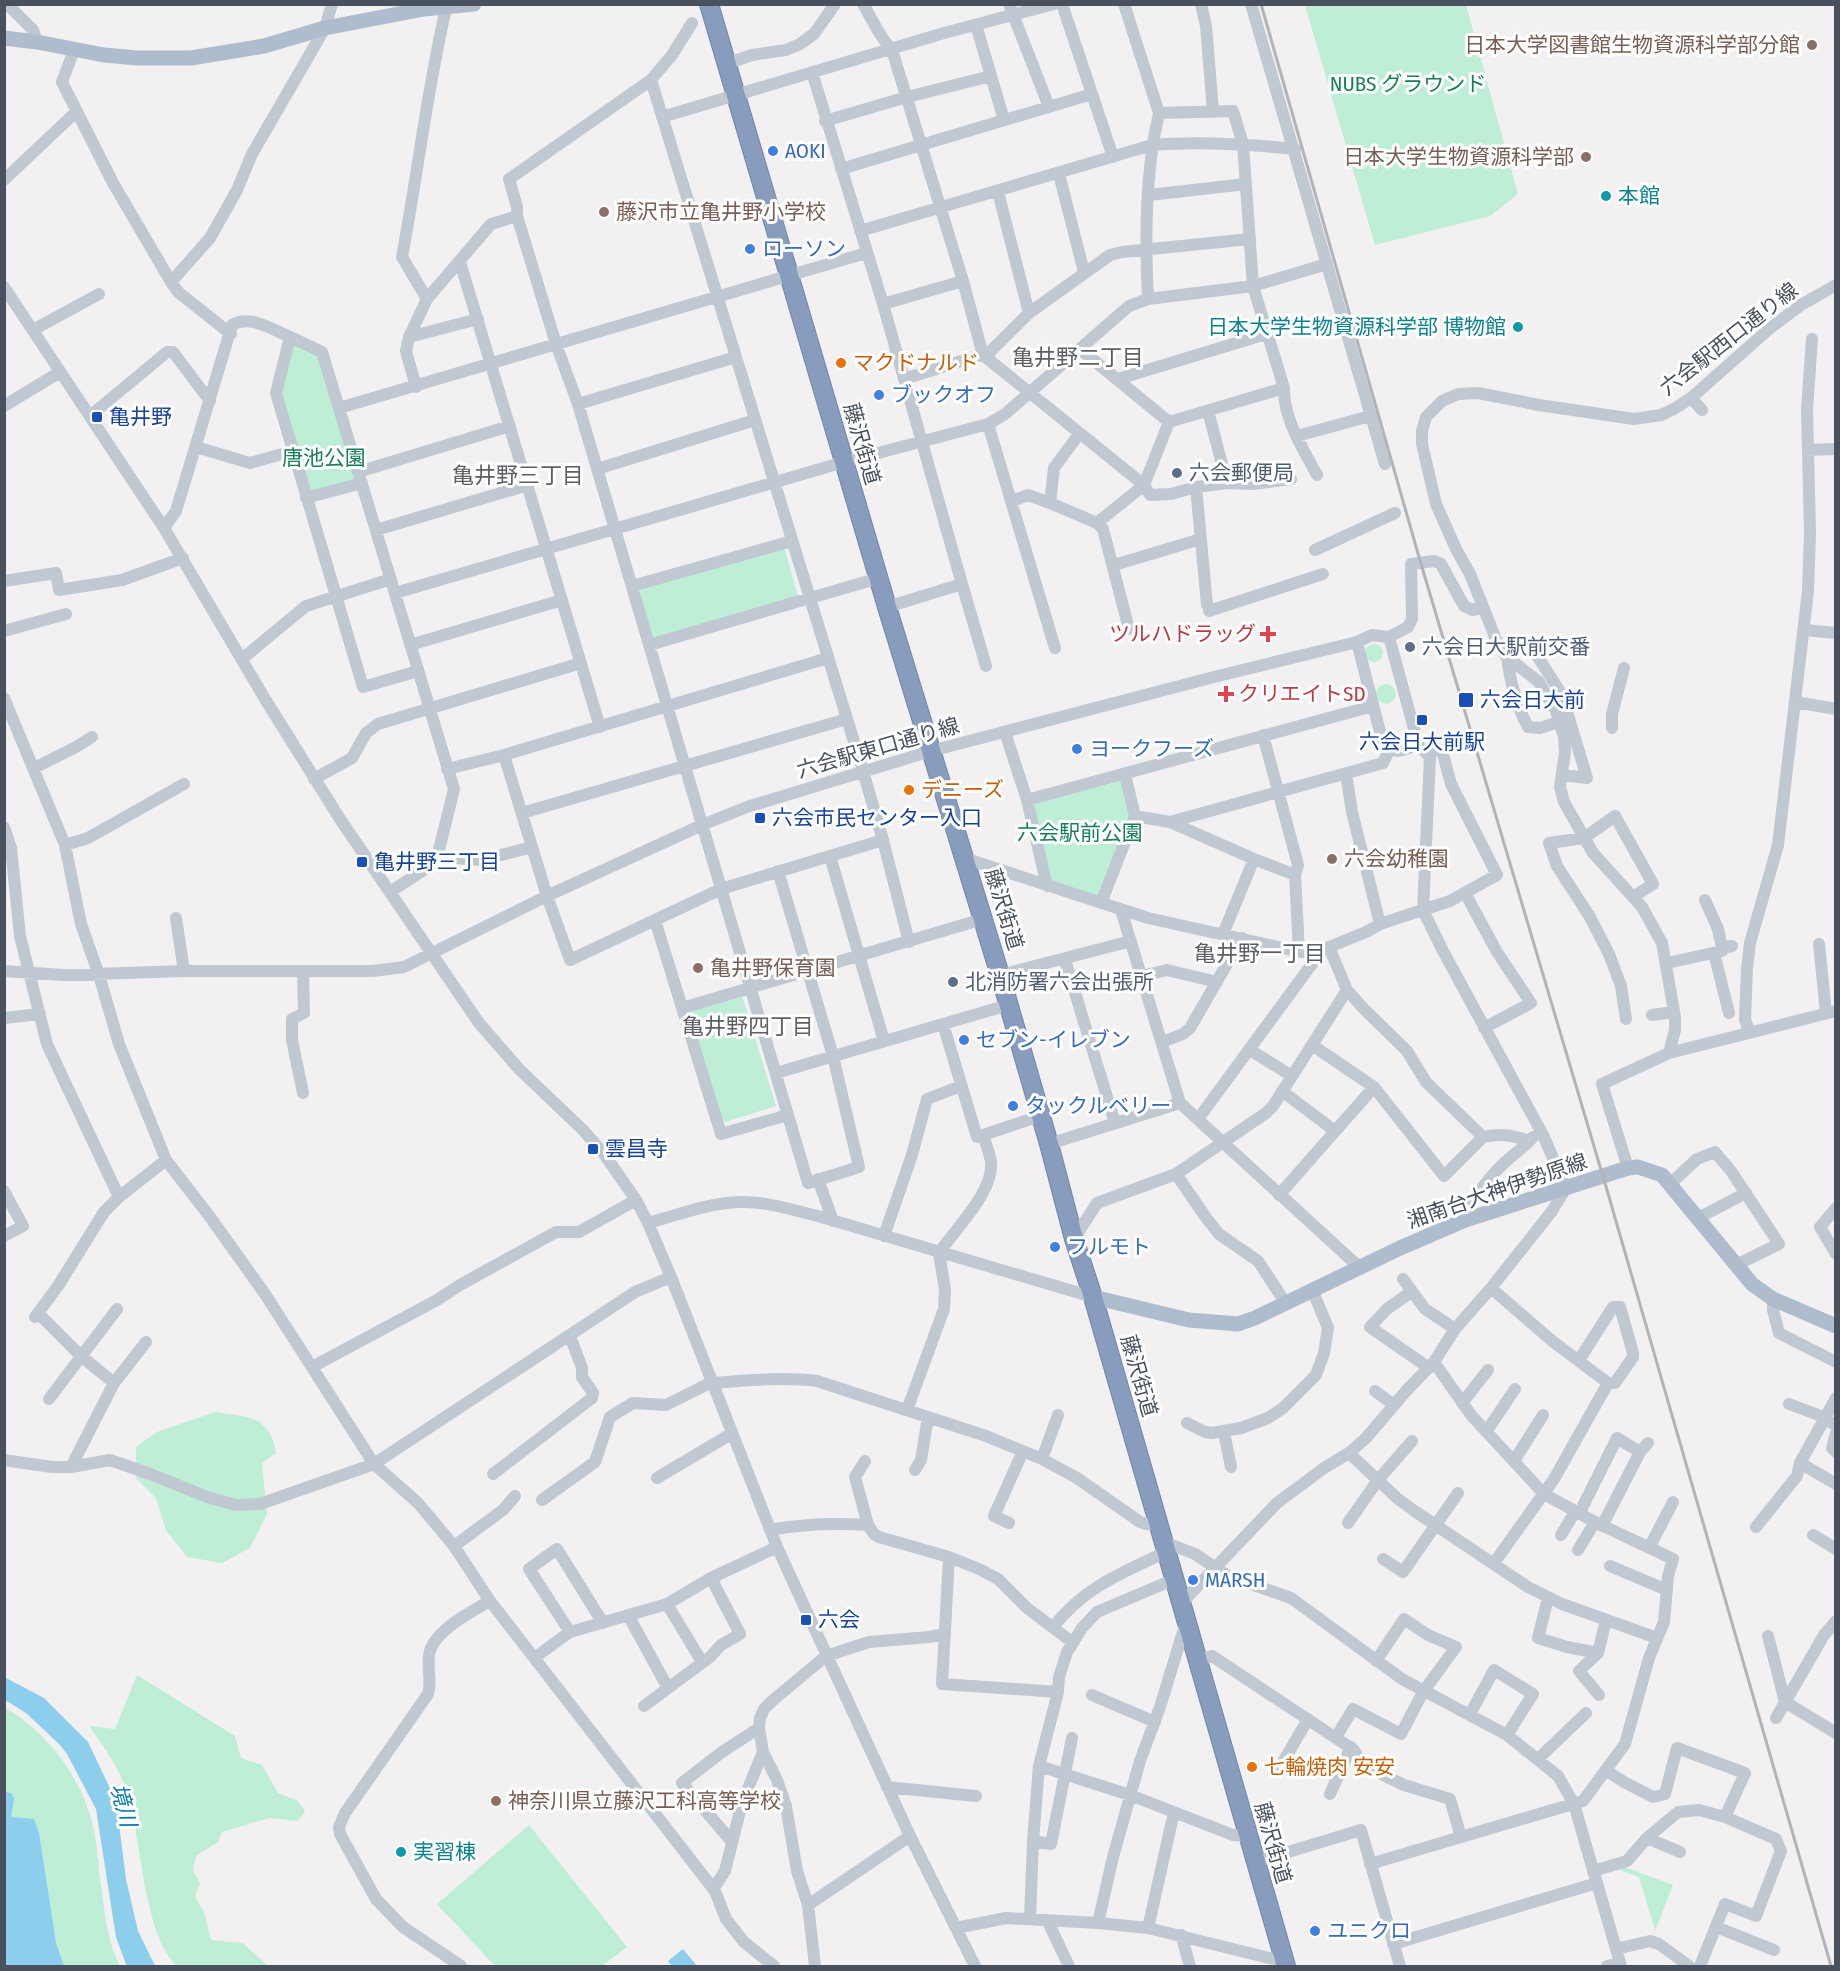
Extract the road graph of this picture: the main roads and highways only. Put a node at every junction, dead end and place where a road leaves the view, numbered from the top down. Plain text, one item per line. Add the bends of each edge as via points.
1 (474, 4) edge
2 (710, 4) edge
3 (447, 6) edge
4 (4, 38) edge
5 (1093, 1297) junction
6 (1836, 1326) edge
7 (1285, 1963) edge

1 - 3 main road
2 - 5 highway, 藤沢街道
3 - 4 main road via 191,58 104,55
5 - 6 main road, 湘南台大神伊勢原線 via 1189,1320 1238,1324 1465,1220 1638,1167 1662,1175 1752,1284 1773,1299
5 - 7 highway, 藤沢街道

